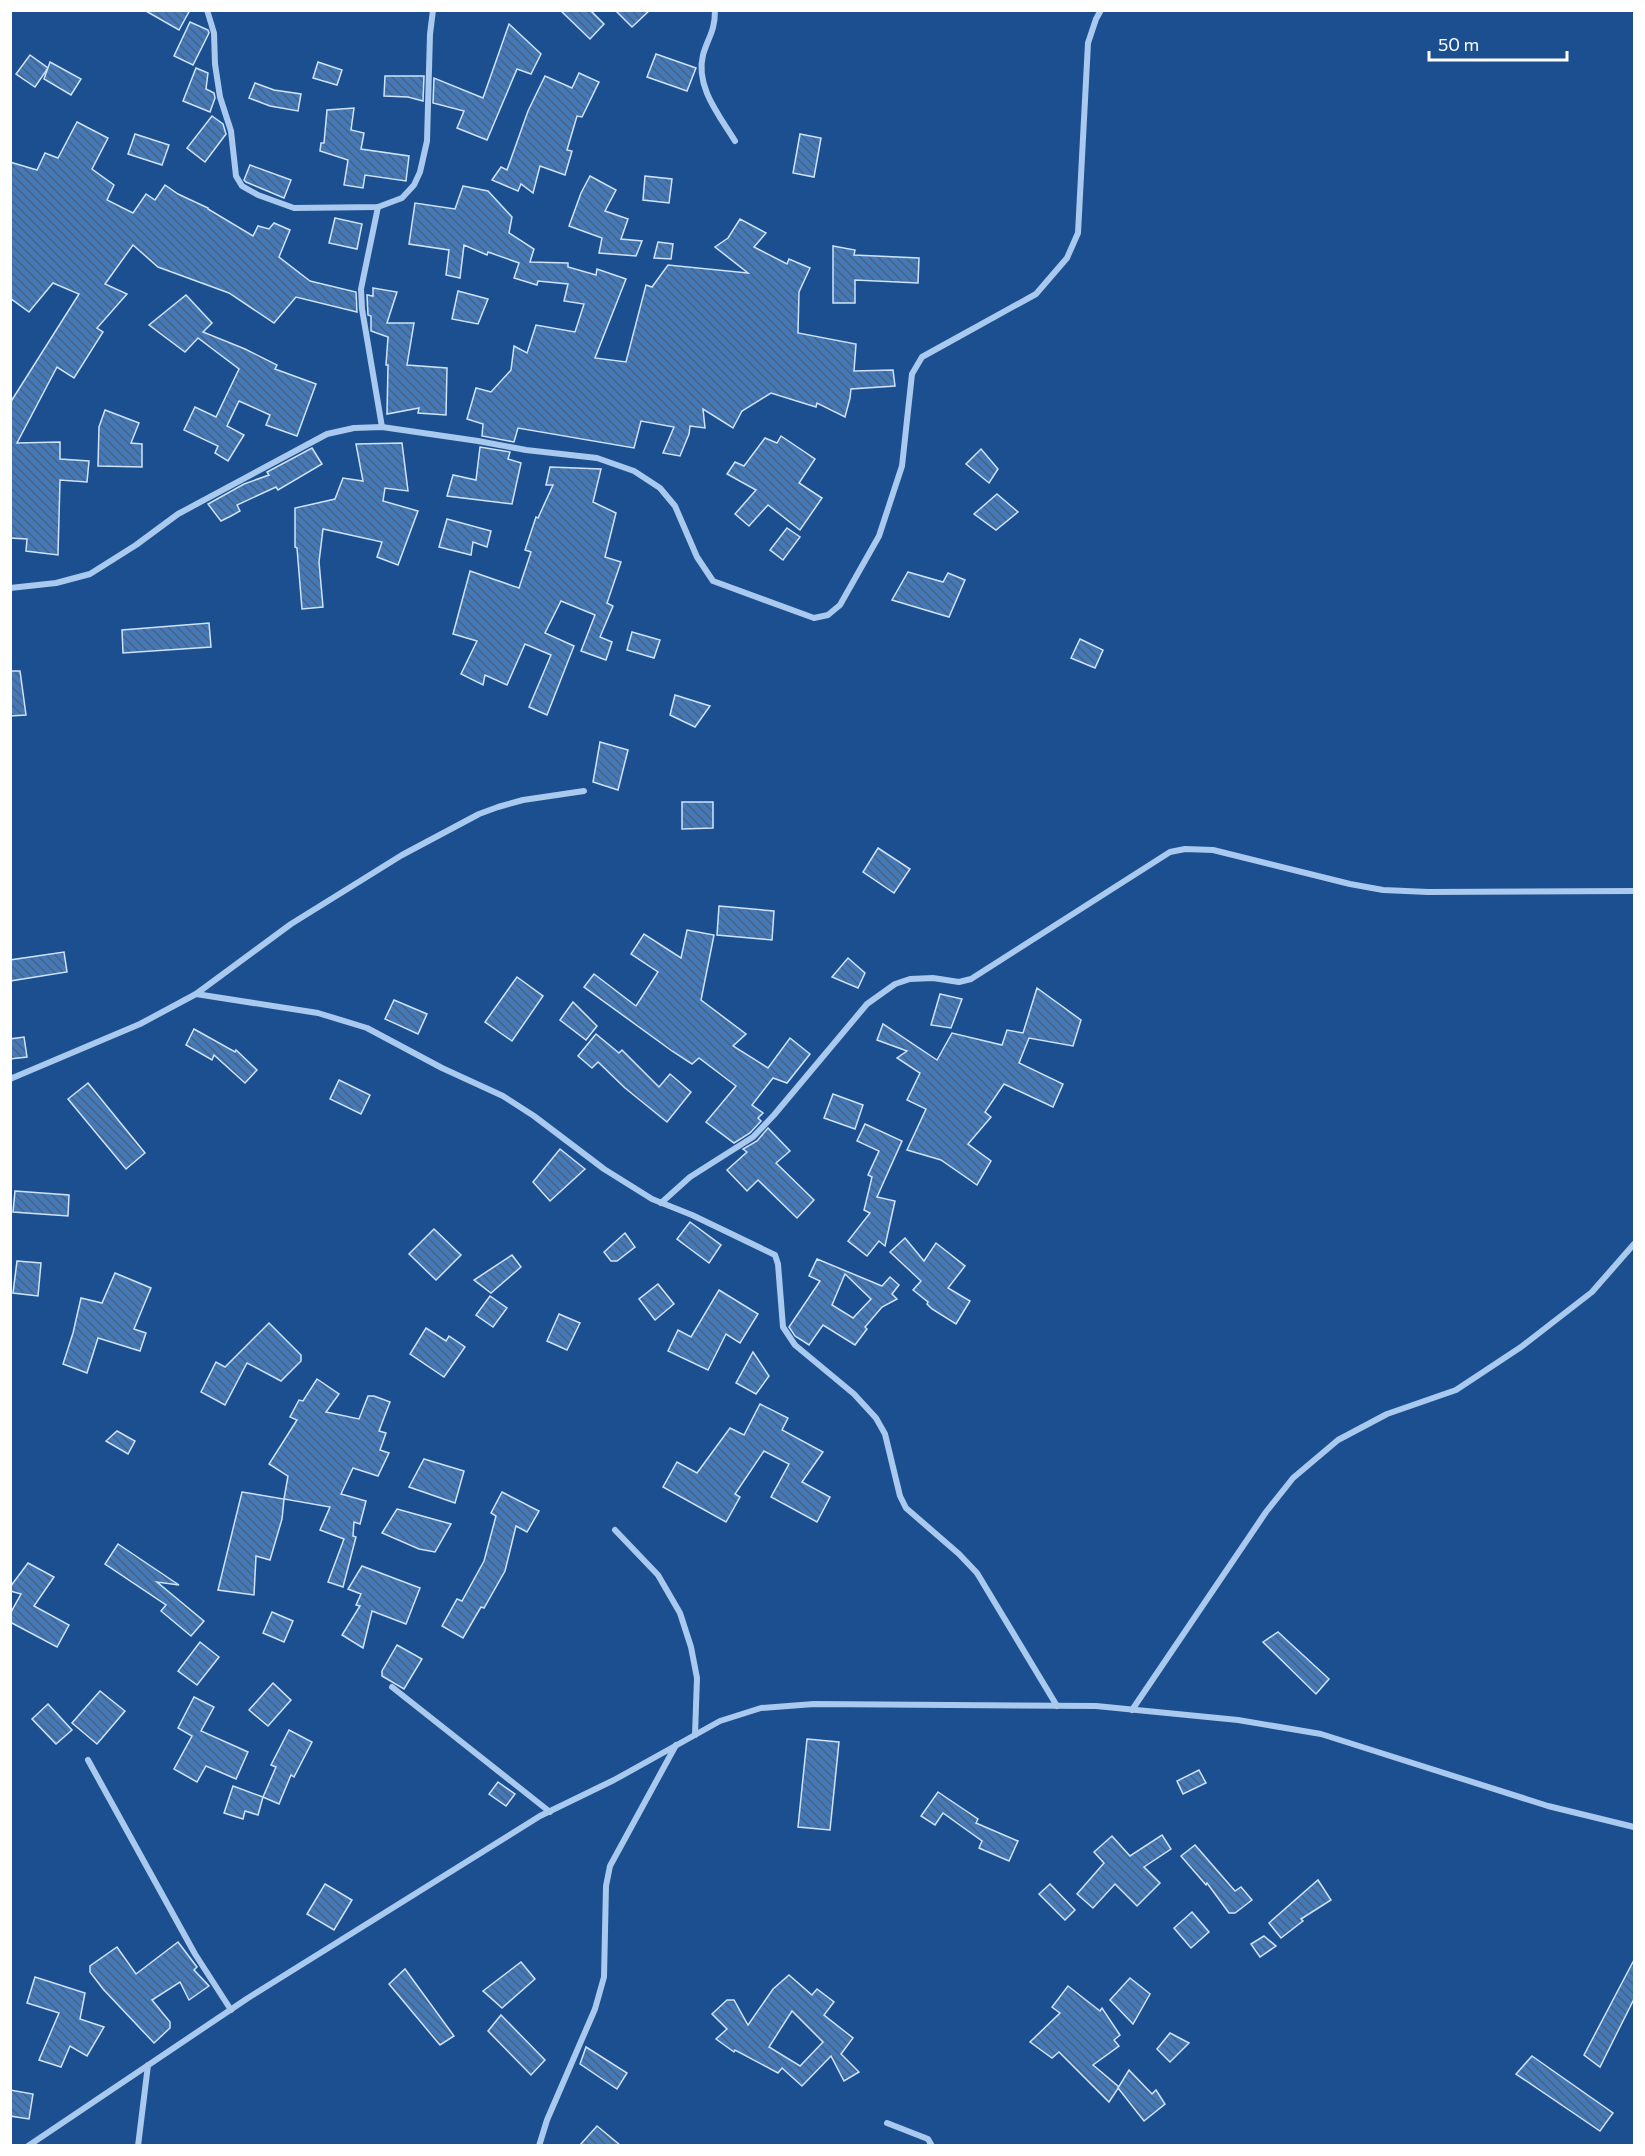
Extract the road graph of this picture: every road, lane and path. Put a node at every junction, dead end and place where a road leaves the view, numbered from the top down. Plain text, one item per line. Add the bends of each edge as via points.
1 (207, 10) edge
2 (433, 10) edge
3 (715, 10) edge
4 (1101, 10) edge
5 (735, 141) dead end
6 (378, 207) junction
7 (382, 427) junction
8 (10, 588) edge
9 (584, 791) dead end
10 (1635, 891) edge
11 (196, 994) junction
12 (10, 1079) edge
13 (661, 1203) junction
14 (1635, 1244) edge
15 (615, 1530) dead end
16 (392, 1687) dead end
17 (1057, 1706) junction
18 (1131, 1710) junction
19 (695, 1735) junction
20 (677, 1745) junction
21 (88, 1760) dead end
22 (550, 1812) junction
23 (1635, 1827) edge
24 (231, 2010) junction
25 (148, 2066) junction
26 (887, 2123) dead end
27 (28, 2145) edge
28 (138, 2145) edge
29 (539, 2145) edge
30 (932, 2145) edge

1 - 6 street via 214,33 220,98 231,131 236,176 242,186 294,208
2 - 6 street via 427,141 420,172 402,198
3 - 5 street via 715,27 703,55 702,73 706,94
4 - 7 street via 1088,43 1078,233 1067,258 1036,294 922,357 912,374 903,466 879,536 840,605 828,615 814,618 713,581 697,557 675,506 660,488 633,471 597,458
6 - 7 street via 361,289
7 - 8 street via 327,434 178,514 90,574 56,583
9 - 11 street via 498,807 421,844 291,924
10 - 13 street via 1383,890 1213,850 1170,852 971,979 910,979 895,984 867,1004 753,1137 690,1177
11 - 12 street via 140,1024
11 - 13 street via 318,1012 367,1028 503,1096 604,1170
13 - 17 street via 775,1255 787,1335 876,1418 885,1434 906,1508 977,1573
14 - 18 street via 1592,1292 1521,1347 1456,1390 1387,1414 1338,1440 1293,1478
15 - 19 street via 658,1575 680,1613 697,1678
16 - 22 street
17 - 18 street
17 - 19 street via 814,1704 761,1708 720,1721
18 - 23 street via 1239,1720 1321,1734 1548,1806
19 - 20 street
20 - 22 street
20 - 29 street via 610,1866 604,1977 595,2009
21 - 24 street via 195,1954
22 - 24 street
24 - 25 street
25 - 27 street
25 - 28 street
26 - 30 street via 928,2139

